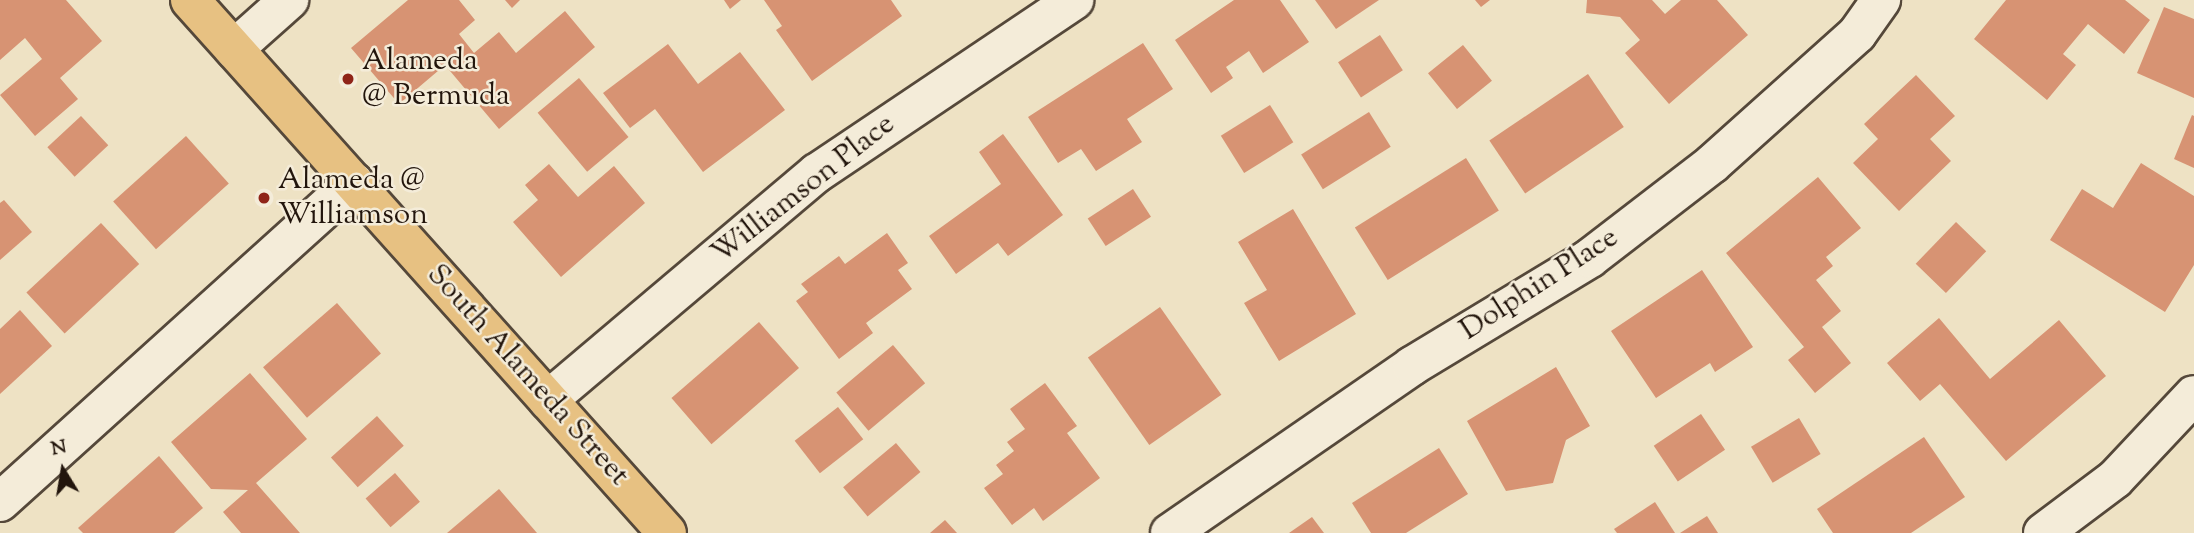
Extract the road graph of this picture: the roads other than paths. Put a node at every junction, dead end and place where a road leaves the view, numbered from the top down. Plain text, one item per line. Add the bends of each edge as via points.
1 (190, 0) edge
2 (289, 0) edge
3 (1074, 0) edge
4 (1881, 0) edge
5 (234, 49) junction
6 (354, 182) junction
7 (2194, 395) edge
8 (548, 400) junction
9 (0, 502) edge
10 (667, 533) edge
11 (1170, 533) edge
12 (2043, 533) edge

1 - 5 main road, South Alameda Street
2 - 5 street
3 - 8 street, Williamson Place via 817,173
4 - 11 street, Dolphin Place via 1857,34 1712,164 1590,258 1355,403
5 - 6 main road, South Alameda Street
6 - 8 main road, South Alameda Street
6 - 9 street
7 - 12 street via 2115,479
8 - 10 main road, South Alameda Street

